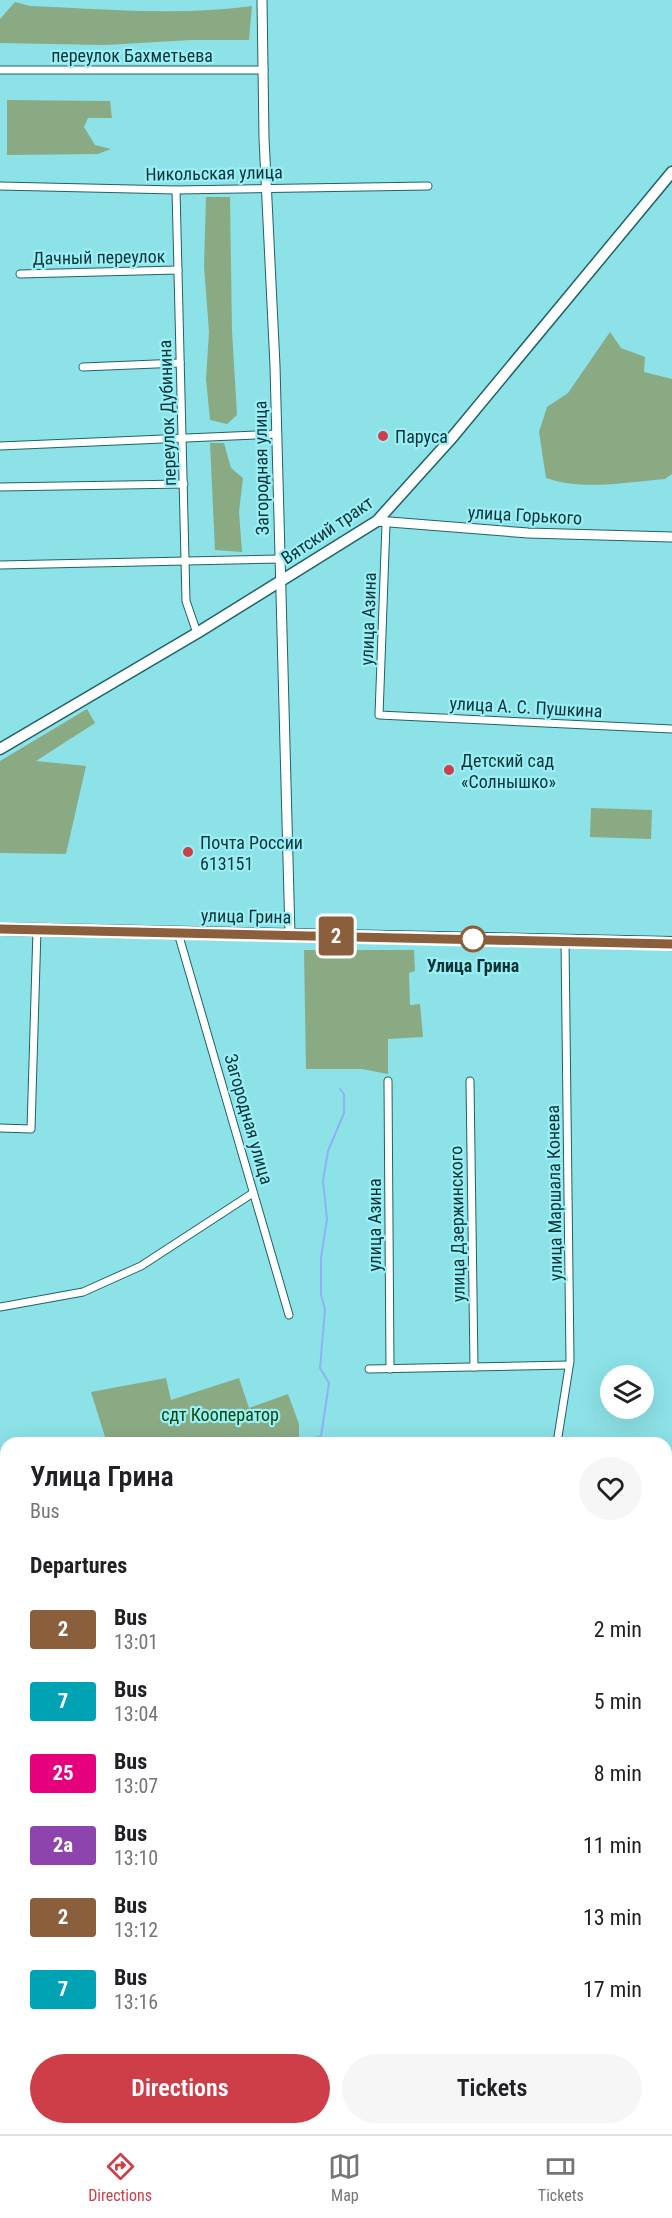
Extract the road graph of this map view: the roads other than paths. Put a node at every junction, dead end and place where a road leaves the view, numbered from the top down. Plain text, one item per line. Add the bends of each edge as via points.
1 (262, 0) edge
2 (0, 70) edge
3 (264, 70) junction
4 (672, 172) edge
5 (0, 186) edge
6 (428, 186) dead end
7 (268, 187) junction
8 (176, 190) junction
9 (178, 270) junction
10 (20, 274) dead end
11 (180, 363) junction
12 (83, 367) dead end
13 (277, 434) junction
14 (181, 438) junction
15 (0, 446) edge
16 (184, 484) junction
17 (0, 486) edge
18 (381, 522) junction
19 (672, 537) edge
20 (280, 559) junction
21 (184, 560) junction
22 (0, 565) edge
23 (279, 582) junction
24 (197, 633) junction
25 (379, 715) joint
26 (672, 729) edge
27 (0, 750) edge
28 (0, 929) edge
29 (37, 930) junction
30 (178, 933) junction
31 (290, 935) junction
32 (565, 941) junction
33 (672, 944) edge
34 (388, 1081) dead end
35 (470, 1081) dead end
36 (0, 1128) edge
37 (253, 1193) junction
38 (0, 1308) edge
39 (289, 1315) dead end
40 (569, 1365) junction
41 (474, 1367) junction
42 (369, 1369) dead end
43 (390, 1369) junction
44 (558, 1437) edge

1 - 3 street, Загородная улица
2 - 3 street, переулок Бахметьева
3 - 7 street, Загородная улица
4 - 18 main road, Вятский тракт
5 - 8 street, Никольская улица
6 - 7 street, Никольская улица
7 - 8 street, Никольская улица
7 - 13 street, Загородная улица
8 - 9 street, переулок Дубинина
9 - 10 street, Дачный переулок
9 - 11 street, переулок Дубинина
11 - 12 street
11 - 14 street, переулок Дубинина
13 - 14 street
13 - 20 street, Загородная улица
14 - 15 street
14 - 16 street, переулок Дубинина
16 - 17 street
16 - 21 street, переулок Дубинина
18 - 19 street, улица Горького
18 - 23 main road, Вятский тракт
18 - 25 street, улица Азина
20 - 21 street
20 - 23 street, Загородная улица
21 - 22 street
21 - 24 street, переулок Дубинина via 186,602
23 - 24 main road, Вятский тракт
23 - 31 street, Загородная улица
24 - 27 main road, Вятский тракт
25 - 26 street, улица А. С. Пушкина
28 - 29 highway, улица Грина
29 - 30 highway, улица Грина
29 - 36 street via 31,1129
30 - 31 highway, улица Грина
30 - 37 street, Загородная улица
31 - 32 highway, улица Грина
32 - 33 highway, улица Грина
32 - 40 street, улица Маршала Конева
34 - 43 street, улица Азина
35 - 41 street, улица Дзержинского
37 - 38 street via 141,1266 83,1292
37 - 39 street, Загородная улица
40 - 41 street
40 - 44 street, улица Маршала Конева
41 - 43 street
42 - 43 street

